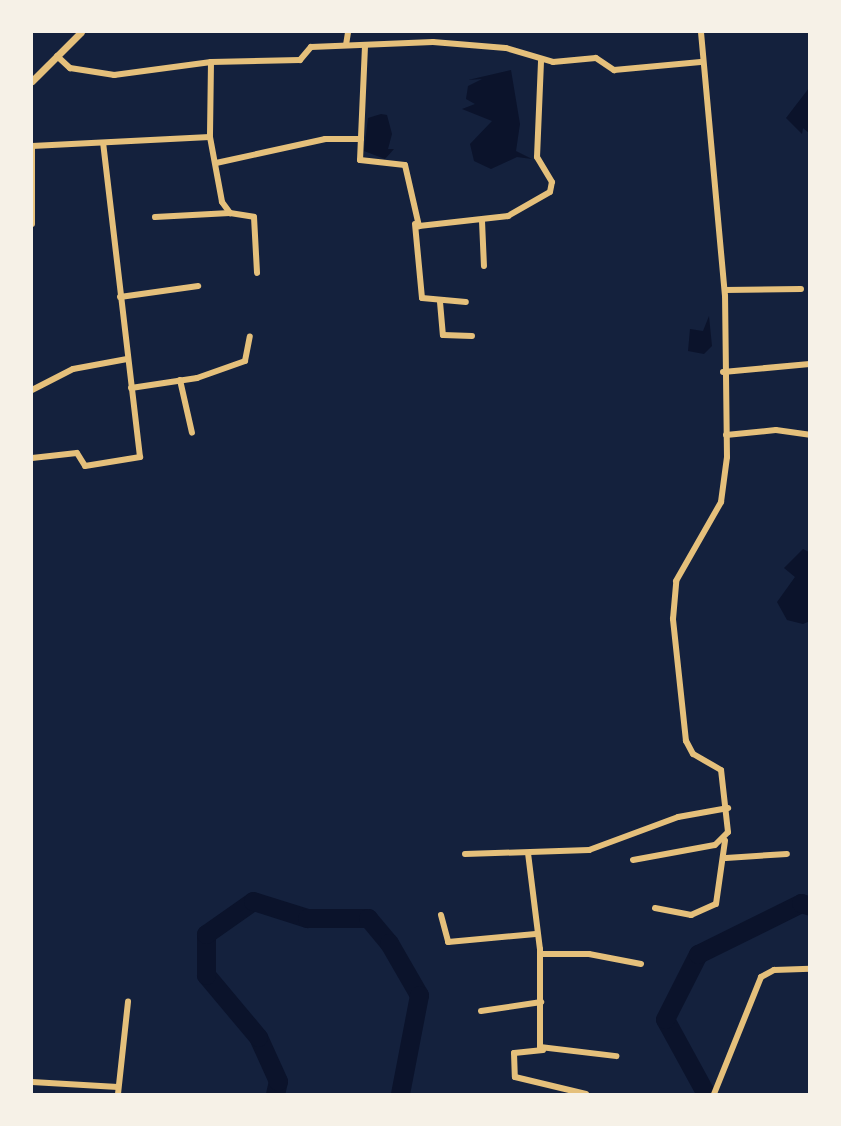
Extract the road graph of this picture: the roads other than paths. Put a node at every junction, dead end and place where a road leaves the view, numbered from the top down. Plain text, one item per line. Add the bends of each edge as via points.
1 (81, 32) edge
2 (348, 32) edge
3 (701, 32) edge
4 (346, 45) junction
5 (365, 47) junction
6 (57, 56) junction
7 (541, 60) junction
8 (211, 62) junction
9 (701, 62) junction
10 (32, 81) edge
11 (210, 137) junction
12 (361, 139) junction
13 (103, 143) junction
14 (32, 146) edge
15 (216, 163) junction
16 (230, 213) junction
17 (155, 217) dead end
18 (482, 221) junction
19 (32, 224) edge
20 (415, 224) junction
21 (484, 266) dead end
22 (257, 274) dead end
23 (198, 286) dead end
24 (801, 289) dead end
25 (725, 290) junction
26 (120, 298) junction
27 (440, 302) junction
28 (466, 302) dead end
29 (472, 336) dead end
30 (250, 337) dead end
31 (127, 359) junction
32 (810, 364) edge
33 (723, 372) junction
34 (180, 380) junction
35 (131, 388) junction
36 (32, 390) edge
37 (192, 433) dead end
38 (726, 435) junction
39 (810, 435) edge
40 (32, 458) edge
41 (728, 808) junction
42 (725, 841) junction
43 (528, 853) junction
44 (465, 854) dead end
45 (787, 854) dead end
46 (726, 858) junction
47 (633, 860) dead end
48 (655, 908) dead end
49 (440, 915) dead end
50 (536, 934) junction
51 (541, 954) junction
52 (641, 964) dead end
53 (810, 969) edge
54 (128, 1002) dead end
55 (541, 1002) junction
56 (481, 1011) dead end
57 (543, 1051) junction
58 (616, 1056) dead end
59 (32, 1082) edge
60 (118, 1091) edge
61 (586, 1094) edge
62 (714, 1094) edge

1 - 6 street
2 - 4 street
3 - 9 street
4 - 5 street
4 - 8 street via 308,48 300,60
5 - 7 street via 454,43
5 - 12 street
6 - 8 street via 81,71 127,75
6 - 10 street
7 - 9 street via 596,58 614,70
7 - 18 street via 537,157 552,182 550,192 508,216
8 - 11 street
9 - 25 street
11 - 13 street
11 - 15 street
12 - 15 street via 325,139
12 - 20 street via 364,163 407,167
13 - 14 street
13 - 26 street
14 - 19 street
15 - 16 street
16 - 17 street
16 - 22 street via 254,217
18 - 20 street
18 - 21 street
20 - 27 street via 422,298
23 - 26 street
24 - 25 street
25 - 33 street
26 - 31 street
27 - 28 street
27 - 29 street via 443,335
30 - 34 street via 245,361
31 - 35 street
31 - 36 street via 73,369
32 - 33 street
33 - 38 street
34 - 35 street
34 - 37 street
35 - 40 street via 138,461 85,466 77,453
38 - 39 street via 776,430
38 - 41 street via 724,495 676,581 673,619 686,741 694,754 722,771
41 - 42 street
41 - 43 street via 678,817 608,846
42 - 46 street
42 - 47 street
43 - 44 street
43 - 50 street
45 - 46 street
46 - 48 street via 716,904 691,915
49 - 50 street via 448,942
50 - 51 street
51 - 52 street via 589,954
51 - 55 street
53 - 62 street via 774,970 761,977
54 - 60 street
55 - 56 street
55 - 57 street
57 - 58 street
57 - 61 street via 513,1053 515,1077
59 - 60 street

